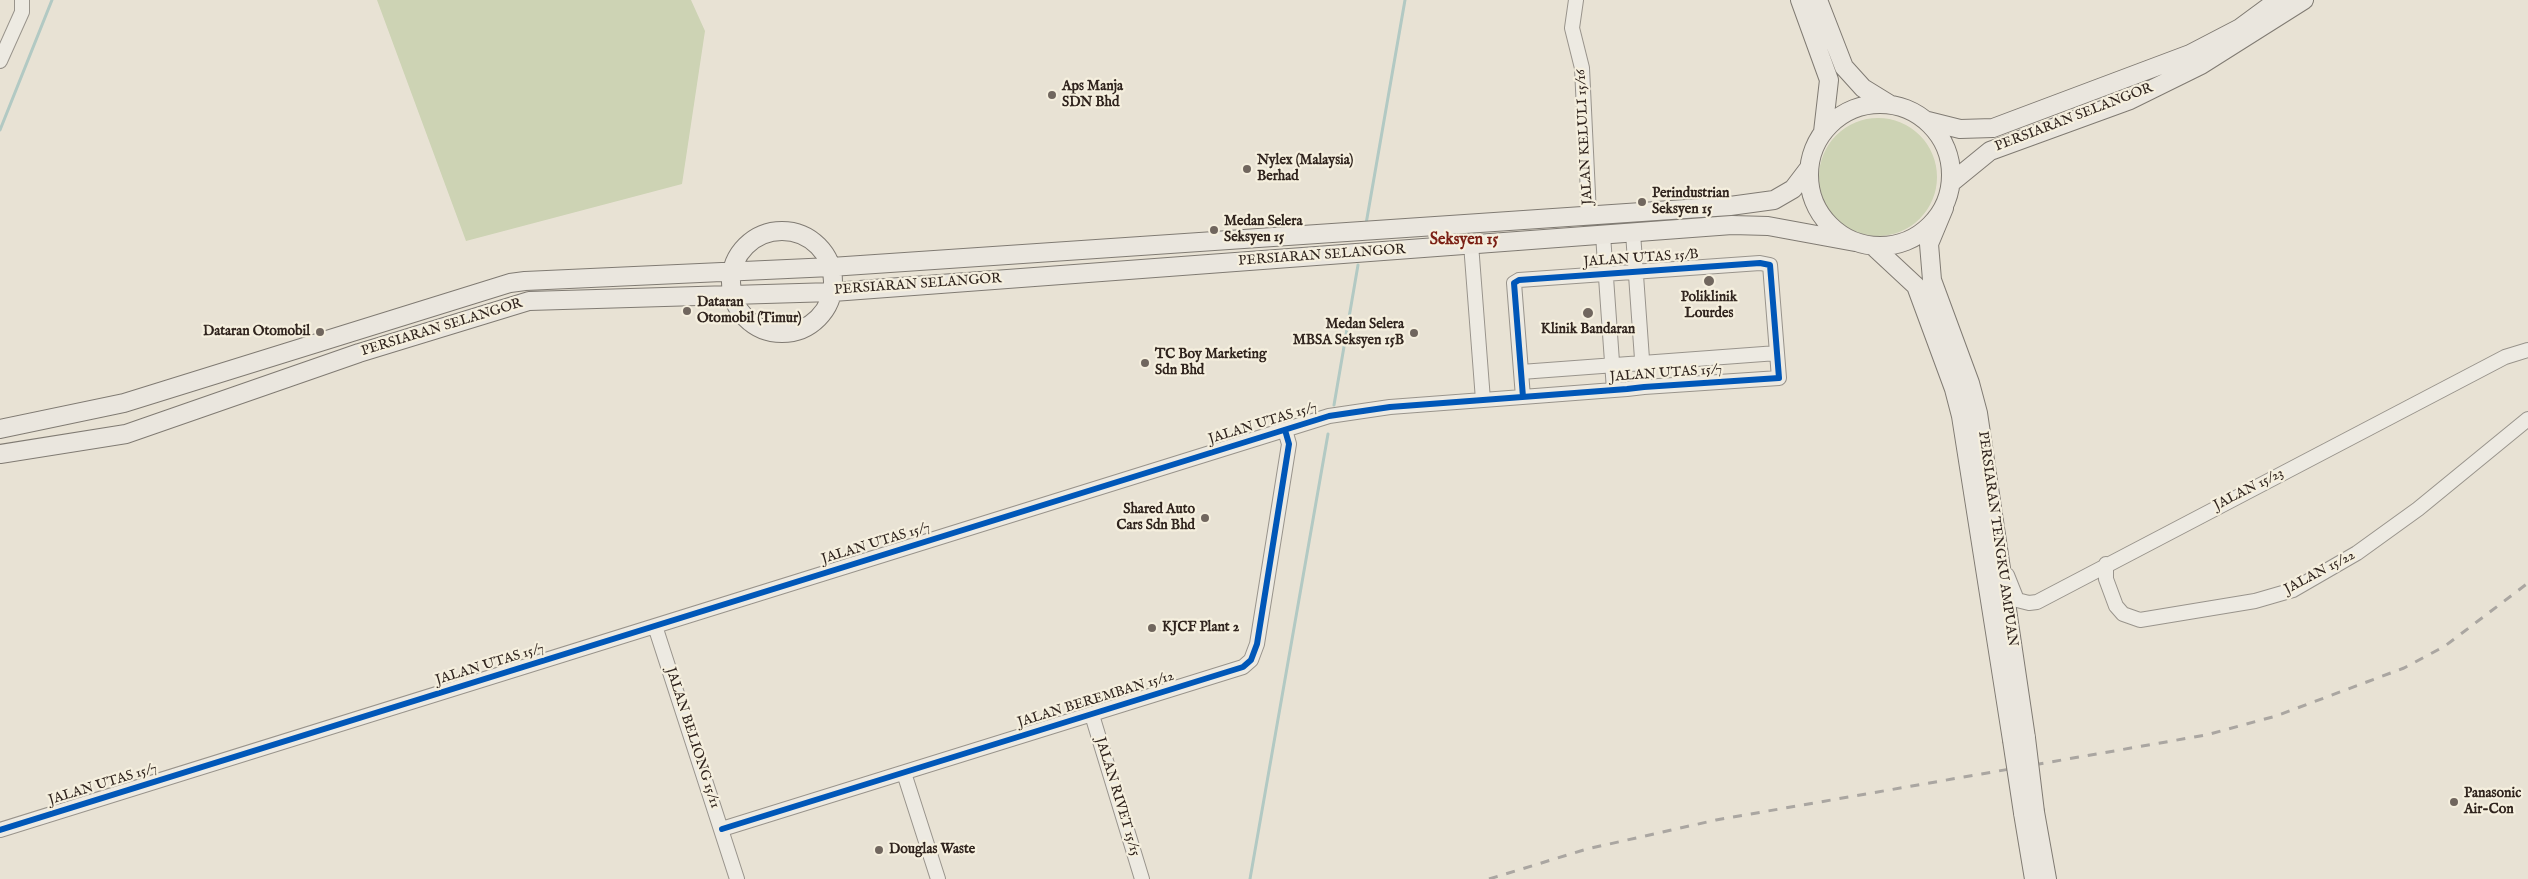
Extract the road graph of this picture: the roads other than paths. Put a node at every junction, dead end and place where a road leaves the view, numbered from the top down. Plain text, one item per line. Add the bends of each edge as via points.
1 (22, 0) edge
2 (1576, 0) edge
3 (1800, 0) edge
4 (1818, 0) edge
5 (2278, 0) edge
6 (2304, 0) edge
7 (2, 53) edge
8 (1889, 104) junction
9 (1928, 122) junction
10 (1823, 132) junction
11 (1809, 168) junction
12 (1952, 182) junction
13 (1944, 208) junction
14 (1589, 215) junction
15 (1633, 233) junction
16 (1603, 235) junction
17 (1855, 242) junction
18 (1471, 244) junction
19 (1873, 246) junction
20 (831, 267) junction
21 (731, 271) junction
22 (1636, 272) junction
23 (1606, 274) junction
24 (833, 292) junction
25 (732, 296) junction
26 (2528, 350) edge
27 (1777, 354) junction
28 (1642, 363) junction
29 (1612, 365) junction
30 (1521, 372) junction
31 (1779, 378) joint
32 (1644, 387) junction
33 (1614, 390) junction
34 (1523, 397) junction
35 (1483, 400) junction
36 (2528, 419) edge
37 (0, 429) edge
38 (1285, 430) junction
39 (0, 454) edge
40 (1998, 551) junction
41 (2106, 564) junction
42 (655, 626) junction
43 (1092, 715) junction
44 (2019, 739) junction
45 (904, 773) junction
46 (2029, 812) junction
47 (722, 829) junction
48 (0, 830) edge
49 (737, 879) edge
50 (938, 879) edge
51 (1142, 879) edge
52 (2034, 879) edge
53 (2047, 879) edge

1 - 7 street via 22,12
2 - 14 street, JALAN KELULI 15/16 via 1572,28 1582,68
3 - 10 main road via 1829,80
4 - 8 main road via 1844,67 1863,88
5 - 9 main road, PERSIARAN SELANGOR via 2240,28 2190,54 1993,128 1960,129
6 - 12 main road, PERSIARAN SELANGOR via 2201,64 2130,100 1990,151
8 - 9 main road via 1903,107
8 - 10 main road via 1864,106 1841,115
9 - 12 main road via 1942,139 1950,160
10 - 11 main road
11 - 14 main road, PERSIARAN SELANGOR via 1794,189 1774,200
11 - 17 main road via 1815,204 1825,220
12 - 13 main road
13 - 19 main road via 1922,233 1907,241
13 - 40 main road, PERSIARAN TENGKU AMPUAN via 1929,244 1932,280 1978,413
14 - 20 main road, PERSIARAN SELANGOR
15 - 16 main road, PERSIARAN SELANGOR
15 - 17 main road, PERSIARAN SELANGOR via 1732,225 1768,226
15 - 22 street
16 - 18 main road, PERSIARAN SELANGOR
16 - 23 street
17 - 19 main road
18 - 24 main road, PERSIARAN SELANGOR
18 - 35 street
19 - 44 main road, PERSIARAN TENGKU AMPUAN via 1916,286 1954,389
20 - 21 main road, PERSIARAN SELANGOR
20 - 21 main road via 824,251 811,239 777,230 761,234 747,243
20 - 24 main road
21 - 25 main road
21 - 37 main road, PERSIARAN SELANGOR via 540,279 510,284 124,403
22 - 23 street, JALAN UTAS 15/B
22 - 27 street, JALAN UTAS 15/B via 1760,263 1770,265
22 - 28 street
23 - 29 street
23 - 30 street, JALAN UTAS 15/B via 1518,280 1514,283
24 - 25 main road, PERSIARAN SELANGOR
24 - 25 main road via 815,321 800,330 783,333 766,331 751,323 739,311
25 - 39 main road, PERSIARAN SELANGOR via 529,301 359,354 126,434
26 - 41 street, JALAN 15/23 via 2505,357
27 - 28 street
27 - 31 street, JALAN UTAS 15/B
28 - 29 street
28 - 32 street
29 - 30 street
29 - 33 street
30 - 34 street, JALAN UTAS 15/B
31 - 32 street, JALAN UTAS 15/7
32 - 33 street, JALAN UTAS 15/7
33 - 34 street, JALAN UTAS 15/7
34 - 35 street, JALAN UTAS 15/7
35 - 38 street, JALAN UTAS 15/7 via 1390,406 1342,413
36 - 41 street, JALAN 15/22 via 2418,509 2357,553 2293,590 2255,601 2140,620 2123,614 2116,606 2106,579
38 - 42 street, JALAN UTAS 15/7
38 - 43 street, JALAN BEREMBAN 15/12 via 1289,444 1257,644 1251,660 1243,667
40 - 41 street, JALAN 15/23 via 2017,600 2029,603 2037,602
40 - 44 main road, PERSIARAN TENGKU AMPUAN
42 - 47 street, JALAN BELIONG 15/11
42 - 48 street, JALAN UTAS 15/7
43 - 45 street, JALAN BEREMBAN 15/12
43 - 51 street, JALAN RIVET 15/15
44 - 46 main road, PERSIARAN TENGKU AMPUAN, bridge
45 - 47 street, JALAN BEREMBAN 15/12
45 - 50 street
46 - 52 main road, PERSIARAN TENGKU AMPUAN
46 - 53 main road, PERSIARAN TENGKU AMPUAN
47 - 49 street, JALAN BELIONG 15/11

